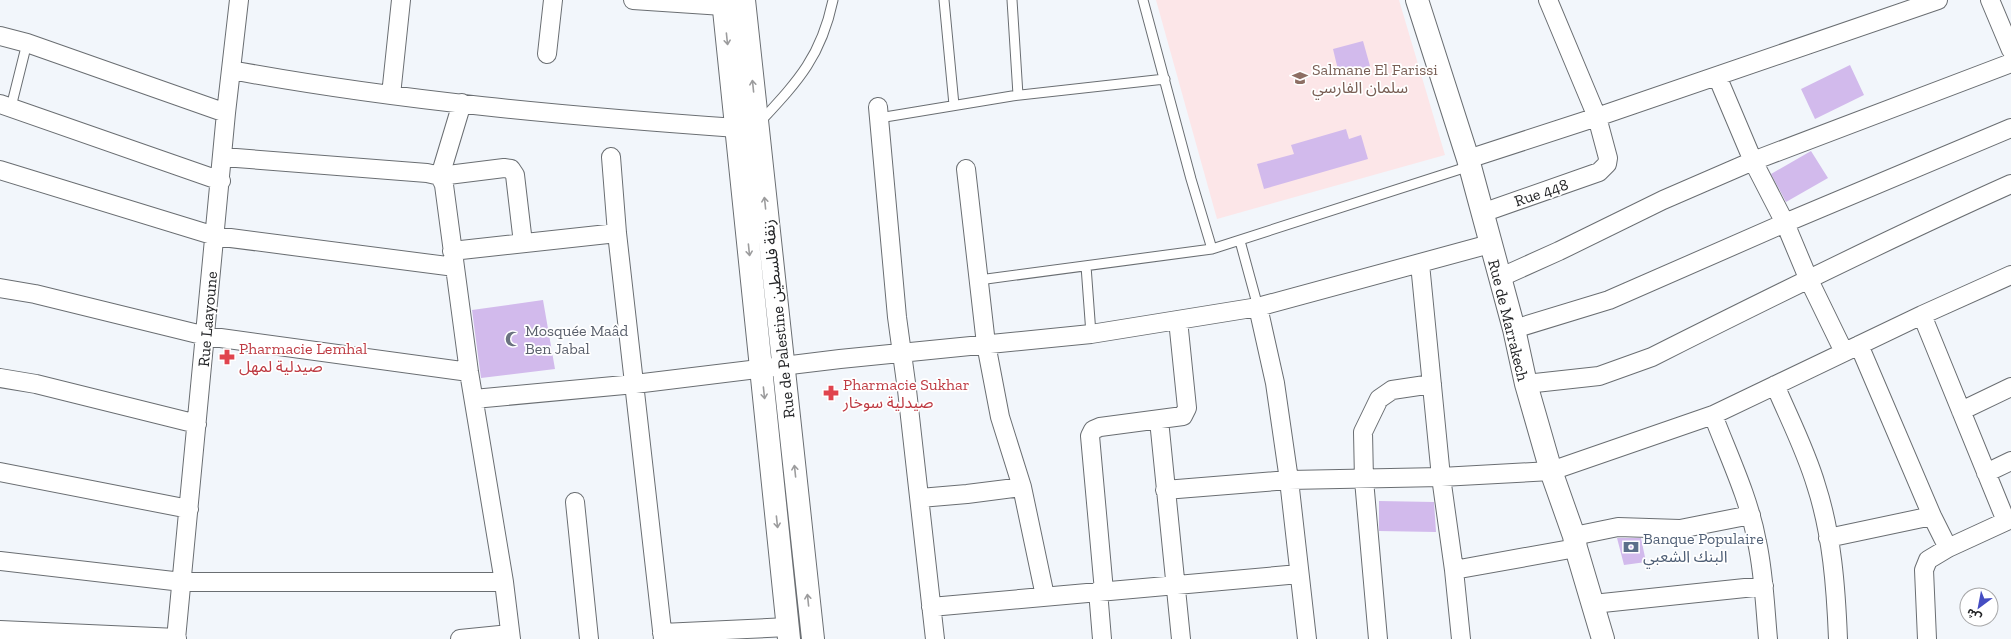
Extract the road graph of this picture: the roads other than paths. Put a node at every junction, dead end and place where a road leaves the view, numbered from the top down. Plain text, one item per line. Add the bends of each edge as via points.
1 (239, 0) edge
2 (401, 0) edge
3 (553, 0) edge
4 (633, 0) edge
5 (833, 0) edge
6 (944, 0) edge
7 (1012, 0) edge
8 (1143, 0) edge
9 (1417, 0) edge
10 (1548, 0) edge
11 (1938, 0) edge
12 (1990, 0) edge
13 (730, 2) edge
14 (0, 36) edge
15 (27, 43) junction
16 (2011, 50) edge
17 (547, 54) dead end
18 (2011, 63) edge
19 (231, 70) junction
20 (1717, 76) junction
21 (1165, 79) junction
22 (391, 95) junction
23 (1018, 95) junction
24 (462, 103) junction
25 (954, 105) junction
26 (5, 106) edge
27 (226, 113) junction
28 (878, 113) joint
29 (1597, 117) junction
30 (747, 126) junction
31 (2011, 128) edge
32 (223, 157) junction
33 (611, 157) dead end
34 (1753, 160) junction
35 (1469, 163) junction
36 (966, 169) dead end
37 (0, 170) edge
38 (440, 176) junction
39 (221, 181) junction
40 (2011, 184) edge
41 (1482, 213) junction
42 (1785, 223) junction
43 (617, 234) junction
44 (215, 236) junction
45 (1240, 241) junction
46 (523, 243) junction
47 (1490, 244) junction
48 (1212, 249) junction
49 (453, 259) junction
50 (1420, 264) junction
51 (1086, 266) junction
52 (2011, 275) edge
53 (1499, 278) junction
54 (1808, 278) junction
55 (979, 280) junction
56 (0, 288) edge
57 (1258, 307) junction
58 (1922, 315) junction
59 (1178, 320) junction
60 (1514, 329) junction
61 (1091, 334) junction
62 (206, 336) junction
63 (986, 344) junction
64 (1852, 349) junction
65 (902, 353) junction
66 (783, 366) junction
67 (762, 368) junction
68 (469, 372) junction
69 (0, 378) edge
70 (635, 384) junction
71 (1432, 384) junction
72 (1526, 384) junction
73 (1775, 386) junction
74 (2011, 388) edge
75 (474, 399) junction
76 (1961, 411) junction
77 (1713, 415) junction
78 (1158, 420) junction
79 (197, 424) junction
80 (2011, 461) edge
81 (1551, 471) junction
82 (0, 472) edge
83 (1986, 473) junction
84 (1441, 477) junction
85 (1289, 480) junction
86 (1364, 480) junction
87 (1022, 487) junction
88 (1165, 490) junction
89 (920, 498) junction
90 (575, 502) dead end
91 (189, 509) junction
92 (1751, 515) junction
93 (1932, 516) junction
94 (2008, 520) edge
95 (1828, 538) junction
96 (1575, 542) junction
97 (1948, 548) junction
98 (0, 561) edge
99 (1454, 570) junction
100 (1299, 574) junction
101 (182, 582) junction
102 (504, 582) junction
103 (1176, 586) junction
104 (1764, 586) junction
105 (1101, 591) junction
106 (1045, 596) junction
107 (1592, 604) junction
108 (931, 607) junction
109 (0, 630) edge
110 (789, 633) edge
111 (510, 636) edge
112 (663, 636) edge
113 (176, 638) edge
114 (460, 639) edge
115 (589, 639) edge
116 (813, 639) edge
117 (935, 639) edge
118 (1102, 639) edge
119 (1181, 639) edge
120 (1306, 639) edge
121 (1378, 639) edge
122 (1460, 639) edge
123 (1603, 639) edge
124 (1768, 639) edge
125 (1838, 639) edge
126 (1927, 639) edge

1 - 19 street, Rue Laayoune
2 - 22 street
3 - 17 street
4 - 13 street
5 - 30 lane via 830,17 807,68
6 - 25 lane
7 - 23 lane
8 - 21 lane
9 - 35 main road, Rue de Marrakech
10 - 29 street
11 - 20 street
12 - 16 street
13 - 30 main road, Rue de Palestine زنقة فلسطين
14 - 15 street
15 - 26 lane
15 - 27 street
18 - 34 street
19 - 22 street
19 - 27 street, Rue Laayoune
20 - 29 street
20 - 34 street
21 - 23 lane
21 - 48 lane
22 - 24 street
23 - 25 lane
24 - 30 street via 592,118
24 - 38 street
25 - 28 lane
26 - 39 street
27 - 32 street, Rue Laayoune
28 - 65 street
29 - 35 street
29 - 41 street, Rue 448 via 1608,158 1607,164 1599,172
66 -> 30 main road, Rue de Palestine زنقة فلسطين
30 -> 67 main road, Rue de Palestine زنقة فلسطين
31 - 42 street
32 - 38 street
32 - 39 street, Rue Laayoune
33 - 43 street
34 - 42 street
34 - 53 street
35 - 41 main road, Rue de Marrakech
35 - 45 lane
36 - 55 street
37 - 44 street
38 - 46 street via 511,169 515,175
38 - 49 street via 444,185
39 - 44 street, Rue Laayoune
40 - 54 street
41 - 47 main road, Rue de Marrakech
42 - 54 street
42 - 60 street via 1609,300
43 - 46 street
43 - 70 street
44 - 49 street
44 - 62 street, Rue Laayoune
45 - 48 lane
45 - 57 lane
46 - 49 street
47 - 50 street
47 - 53 main road, Rue de Marrakech
48 - 51 lane
49 - 68 street
50 - 57 street
50 - 71 street
51 - 55 lane
51 - 61 lane
52 - 58 street
53 - 60 main road, Rue de Marrakech
54 - 64 street
54 - 72 street via 1626,368 1599,376
55 - 63 street
56 - 62 street via 35,294
57 - 59 street
57 - 85 street via 1275,383
58 - 64 street
58 - 76 street
59 - 61 street
59 - 78 street via 1186,412 1179,418
60 - 72 main road, Rue de Marrakech
61 - 63 street
62 - 68 street
62 - 79 street, Rue Laayoune
63 - 65 street
63 - 87 street via 1000,417
64 - 73 street
64 - 93 street
65 - 66 street
65 - 89 street
66 - 67 street
116 -> 66 main road, Rue de Palestine زنقة فلسطين
67 - 70 street
67 -> 110 main road, Rue de Palestine زنقة فلسطين
68 - 75 street
69 - 79 street via 36,384
70 - 75 street
70 - 112 street
71 - 84 street
71 - 86 street via 1392,390 1379,399 1363,432
72 - 81 main road, Rue de Marrakech
73 - 77 street
73 - 95 street via 1816,484
74 - 76 street
75 - 102 street
76 - 83 street
77 - 81 street
77 - 92 street
78 - 88 street
78 - 105 street via 1100,427 1093,430 1090,436
79 - 91 street, Rue Laayoune
80 - 83 street
81 - 84 street
81 - 96 main road, Rue de Marrakech
82 - 91 street
83 - 94 street
84 - 86 street
84 - 99 street
85 - 86 street
85 - 88 street
85 - 100 street
86 - 121 street
87 - 89 street
87 - 106 street
88 - 103 street
89 - 108 street
90 - 115 street
91 - 101 street, Rue Laayoune
92 - 96 street via 1680,529 1618,527
92 - 104 street
93 - 95 street
93 - 97 street
94 - 97 street
95 - 125 street
96 - 99 street
96 - 107 main road, Rue de Marrakech
97 - 126 street via 1928,560 1924,570
98 - 101 street
99 - 122 street
100 - 103 street
100 - 120 street
101 - 102 street
101 - 113 street, Rue Laayoune
102 - 111 street
103 - 105 street
103 - 119 street
104 - 107 street
104 - 124 street
105 - 106 street
105 - 118 street
106 - 108 street
107 - 123 main road, Rue de Marrakech
108 - 117 street
109 - 113 street
110 - 112 street
111 - 114 street

